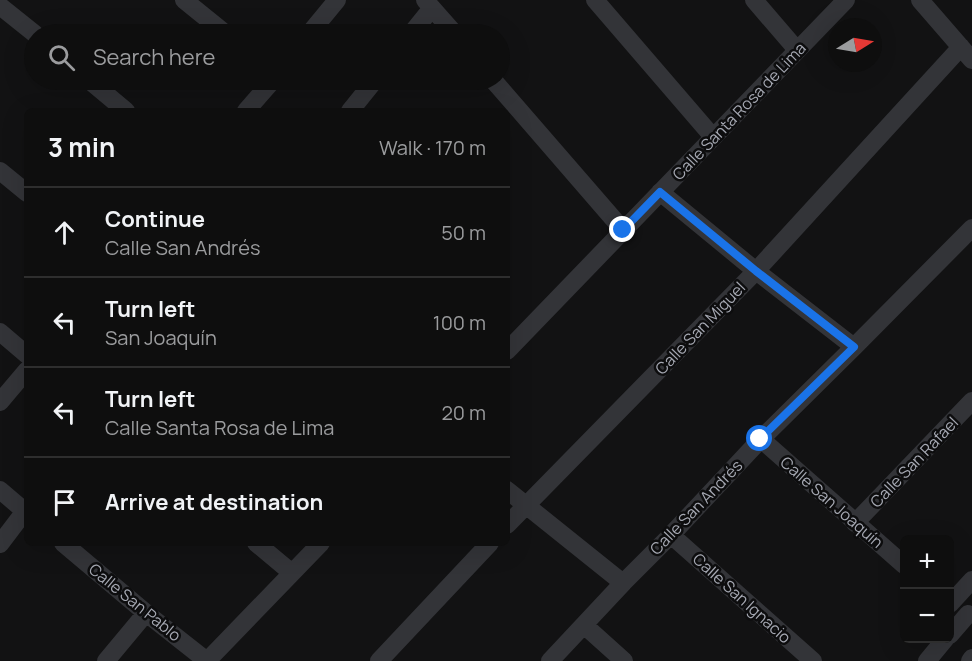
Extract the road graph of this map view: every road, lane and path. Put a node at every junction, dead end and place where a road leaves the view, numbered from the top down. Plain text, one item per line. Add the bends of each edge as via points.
1 (5, 0) edge
2 (184, 0) edge
3 (337, 0) edge
4 (595, 0) edge
5 (754, 0) edge
6 (846, 0) edge
7 (920, 0) edge
8 (428, 4) edge
9 (0, 6) edge
10 (214, 24) edge
11 (317, 24) edge
12 (417, 24) edge
13 (446, 24) edge
14 (24, 26) edge
15 (797, 50) junction
16 (967, 54) edge
17 (100, 90) edge
18 (264, 90) edge
19 (367, 90) edge
20 (502, 90) edge
21 (122, 108) edge
22 (249, 108) edge
23 (352, 108) edge
24 (713, 137) junction
25 (0, 171) edge
26 (24, 191) edge
27 (660, 192) junction
28 (972, 228) edge
29 (623, 230) junction
30 (756, 271) junction
31 (0, 332) edge
32 (854, 347) junction
33 (510, 348) edge
34 (24, 352) edge
35 (24, 374) edge
36 (972, 401) edge
37 (0, 402) edge
38 (760, 439) junction
39 (0, 490) edge
40 (510, 492) edge
41 (525, 505) junction
42 (24, 510) edge
43 (24, 514) edge
44 (510, 522) edge
45 (855, 522) junction
46 (671, 535) junction
47 (0, 544) edge
48 (67, 546) edge
49 (260, 546) edge
50 (318, 546) edge
51 (487, 546) edge
52 (900, 561) edge
53 (292, 573) junction
54 (972, 580) edge
55 (623, 583) junction
56 (954, 600) edge
57 (954, 606) edge
58 (147, 613) junction
59 (970, 615) edge
60 (584, 625) junction
61 (954, 631) edge
62 (943, 643) edge
63 (106, 661) edge
64 (207, 661) edge
65 (379, 661) edge
66 (550, 661) edge
67 (624, 661) edge
68 (813, 661) edge
69 (927, 661) edge

1 - 9 street
2 - 10 street
3 - 11 street
4 - 24 street
5 - 15 street
6 - 15 street, Calle Santa Rosa de Lima
7 - 16 street
8 - 12 street
8 - 13 street
9 - 14 street
15 - 24 street, Calle Santa Rosa de Lima
16 - 30 street, Calle San Miguel
17 - 21 street
18 - 22 street
19 - 23 street
20 - 29 street
24 - 27 street, Calle Santa Rosa de Lima
25 - 26 street
27 - 29 street, Calle Santa Rosa de Lima
27 - 30 street
28 - 32 street, Calle San Andrés
29 - 33 street, Calle Santa Rosa de Lima
30 - 32 street
30 - 41 street, Calle San Miguel
31 - 34 street
32 - 38 street, Calle San Andrés
35 - 37 street
36 - 45 street, Calle San Rafael
38 - 45 street, Calle San Joaquín
38 - 46 street, Calle San Andrés
39 - 42 street
40 - 41 street
41 - 44 street, Calle San Miguel
41 - 55 street
43 - 47 street
45 - 52 street, Calle San Joaquín
46 - 55 street, Calle San Andrés
46 - 68 street, Calle San Ignacio
48 - 58 street, Calle San Pablo
49 - 53 street
50 - 53 street
51 - 65 street
53 - 64 street
54 - 56 street
55 - 60 street, Calle San Andrés
57 - 59 street
58 - 63 street
58 - 64 street, Calle San Pablo
59 - 61 street
60 - 66 street, Calle San Andrés
60 - 67 street
62 - 69 street

